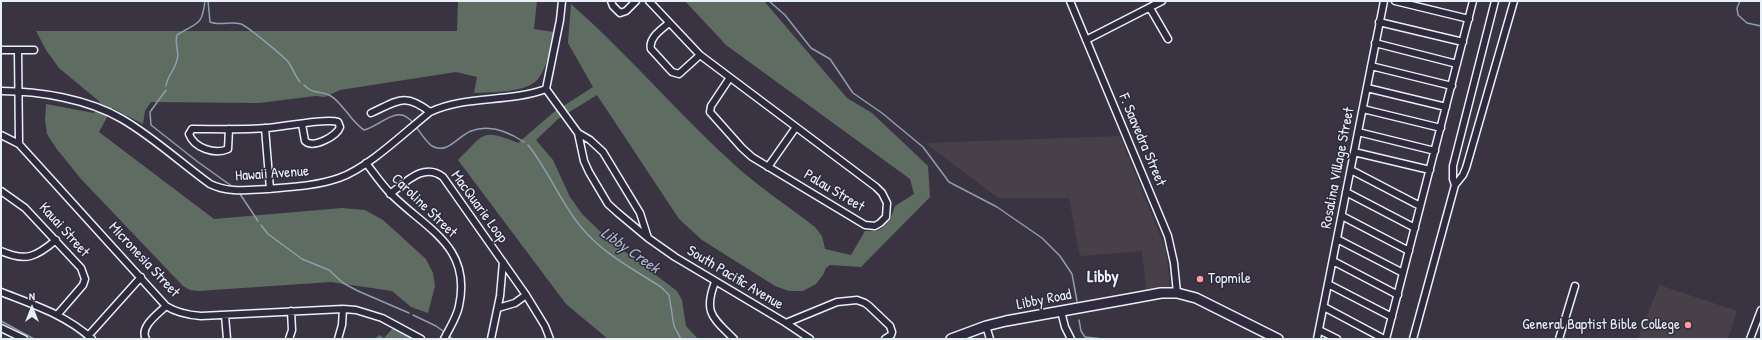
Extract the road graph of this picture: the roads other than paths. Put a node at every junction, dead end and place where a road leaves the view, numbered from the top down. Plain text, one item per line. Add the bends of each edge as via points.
1 (562, 1) edge
2 (611, 1) edge
3 (636, 1) edge
4 (649, 1) edge
5 (1070, 1) edge
6 (1162, 1) edge
7 (1384, 1) edge
8 (1395, 1) edge
9 (1473, 1) edge
10 (1488, 1) edge
11 (1514, 1) edge
12 (1495, 2) edge
13 (1150, 8) junction
14 (1469, 19) junction
15 (1380, 22) junction
16 (669, 23) junction
17 (1168, 39) dead end
18 (1086, 40) junction
19 (1463, 42) junction
20 (1375, 43) junction
21 (1, 50) edge
22 (18, 50) junction
23 (34, 50) dead end
24 (700, 55) junction
25 (1457, 64) junction
26 (1371, 66) junction
27 (729, 79) junction
28 (1452, 86) junction
29 (1367, 88) junction
30 (546, 90) junction
31 (1, 91) edge
32 (19, 91) junction
33 (1446, 107) junction
34 (1362, 109) junction
35 (430, 112) junction
36 (371, 113) dead end
37 (302, 124) junction
38 (796, 127) junction
39 (265, 128) junction
40 (1441, 128) junction
41 (229, 129) junction
42 (1358, 132) junction
43 (578, 133) junction
44 (1, 135) edge
45 (20, 144) junction
46 (1435, 151) junction
47 (1354, 152) junction
48 (366, 163) junction
49 (768, 167) junction
50 (1351, 170) junction
51 (1430, 170) junction
52 (1455, 185) junction
53 (270, 189) junction
54 (1, 191) edge
55 (1346, 192) junction
56 (390, 194) junction
57 (1420, 206) junction
58 (1342, 216) junction
59 (1415, 228) junction
60 (648, 238) junction
61 (1337, 239) junction
62 (56, 240) junction
63 (1, 251) edge
64 (1409, 251) junction
65 (1333, 261) junction
66 (503, 262) junction
67 (1403, 273) junction
68 (142, 277) junction
69 (715, 282) junction
70 (1328, 284) junction
71 (1575, 286) dead end
72 (1, 292) edge
73 (1177, 293) junction
74 (526, 295) junction
75 (1398, 295) junction
76 (166, 306) junction
77 (498, 308) junction
78 (1324, 308) junction
79 (342, 309) junction
80 (292, 310) junction
81 (1761, 310) edge
82 (1061, 311) junction
83 (58, 314) junction
84 (225, 315) junction
85 (1392, 317) junction
86 (786, 323) junction
87 (986, 326) junction
88 (1, 328) edge
89 (1319, 330) junction
90 (90, 337) edge
91 (24, 339) edge
92 (146, 339) edge
93 (226, 339) edge
94 (289, 339) edge
95 (338, 339) edge
96 (421, 339) edge
97 (444, 339) edge
98 (491, 339) edge
99 (550, 339) edge
100 (734, 339) edge
101 (810, 339) edge
102 (885, 339) edge
103 (952, 339) edge
104 (990, 339) edge
105 (1071, 339) edge
106 (1278, 339) edge
107 (1317, 339) edge
108 (1337, 339) edge
109 (1385, 339) edge
110 (1413, 339) edge
111 (1559, 339) edge
112 (1750, 339) edge

1 - 30 street
2 - 3 street via 620,13
4 - 16 street, Palau Street
5 - 18 street, F. Saavedra Street
6 - 13 street
7 - 15 street, Rosalina Village Street
8 - 14 street
9 - 14 street
10 - 12 street
11 - 52 street via 1466,168
12 - 52 street via 1453,166
13 - 17 street
13 - 18 street
14 - 19 street
15 - 19 street
15 - 20 street, Rosalina Village Street
16 - 24 street, Palau Street
16 - 24 street via 650,44 651,49 672,72 679,74
18 - 73 street, F. Saavedra Street via 1168,236
19 - 25 street
20 - 25 street
20 - 26 street, Rosalina Village Street
21 - 22 street
22 - 23 street
22 - 32 street
24 - 27 street, Palau Street
25 - 28 street
26 - 28 street
26 - 29 street, Rosalina Village Street
27 - 38 street, Palau Street
27 - 49 street, Palau Street via 711,106 711,114 746,152
28 - 33 street
29 - 33 street
29 - 34 street, Rosalina Village Street
30 - 35 street, Hawaii Avenue via 520,97 455,103
30 - 43 street, South Pacific Avenue
31 - 32 street, Hawaii Avenue
32 - 45 street
32 - 53 street, Hawaii Avenue via 40,93 114,114 220,189
33 - 40 street
34 - 40 street
34 - 42 street, Rosalina Village Street
35 - 36 street via 414,101 405,99
35 - 48 street, Hawaii Avenue
37 - 37 street via 335,121 340,126 335,133 310,144 305,141
37 - 39 street
38 - 49 street
38 - 49 street, Palau Street via 882,193 887,203 884,220 875,226 865,225
39 - 41 street
39 - 53 street
40 - 46 street
41 - 41 street via 230,146 224,151 203,149 189,134 192,129
42 - 46 street
42 - 47 street, Rosalina Village Street
43 - 60 street, South Pacific Avenue via 602,152 640,213
43 - 60 street, South Pacific Avenue via 584,161 594,183 608,204
44 - 45 street
45 - 68 street, Micronesia Street
46 - 51 street
47 - 50 street, Rosalina Village Street
47 - 51 street
48 - 53 street, Hawaii Avenue via 356,170 328,181
48 - 56 street, Caroline Street
50 - 55 street, Rosalina Village Street
50 - 57 street
51 - 57 street
52 - 110 street
54 - 62 street, Kauai Street via 25,208
55 - 58 street, Rosalina Village Street
55 - 59 street
56 - 66 street, MacQuarie Loop via 421,172 438,174
56 - 97 street, Caroline Street via 435,231 449,246 458,266 462,290 459,308
57 - 59 street
58 - 61 street, Rosalina Village Street
58 - 64 street
59 - 64 street
60 - 69 street, South Pacific Avenue
61 - 65 street, Rosalina Village Street
61 - 67 street
62 - 63 street via 42,252 26,258
62 - 83 street, Kauai Street via 81,268 85,279 83,285
64 - 67 street
65 - 70 street, Rosalina Village Street
65 - 75 street
66 - 74 street, MacQuarie Loop
66 - 77 street, MacQuarie Loop
67 - 75 street
68 - 76 street, Micronesia Street
68 - 90 street
69 - 86 street, South Pacific Avenue
69 - 100 street via 710,295 710,311
70 - 78 street, Rosalina Village Street
70 - 85 street
71 - 111 street
72 - 83 street
73 - 82 main road, Libby Road via 1155,294
73 - 106 main road, Libby Road via 1196,298
74 - 77 street via 515,303
74 - 99 street, MacQuarie Loop
75 - 85 street
76 - 84 street, Micronesia Street via 192,316
76 - 92 street via 145,328
77 - 98 street, MacQuarie Loop
78 - 89 street, Rosalina Village Street
78 - 109 street
79 - 80 street, Micronesia Street
79 - 95 street via 342,325
79 - 96 street, Micronesia Street via 382,318
80 - 84 street, Micronesia Street
80 - 94 street via 292,330
81 - 112 street
82 - 87 main road, Libby Road
82 - 105 street
83 - 90 street
84 - 93 street
85 - 109 street
86 - 101 street, South Pacific Avenue
86 - 102 street via 837,302 857,300 866,302 890,326 891,335
87 - 103 main road, Libby Road
87 - 104 street
88 - 91 street
89 - 107 street, Rosalina Village Street
89 - 108 street

